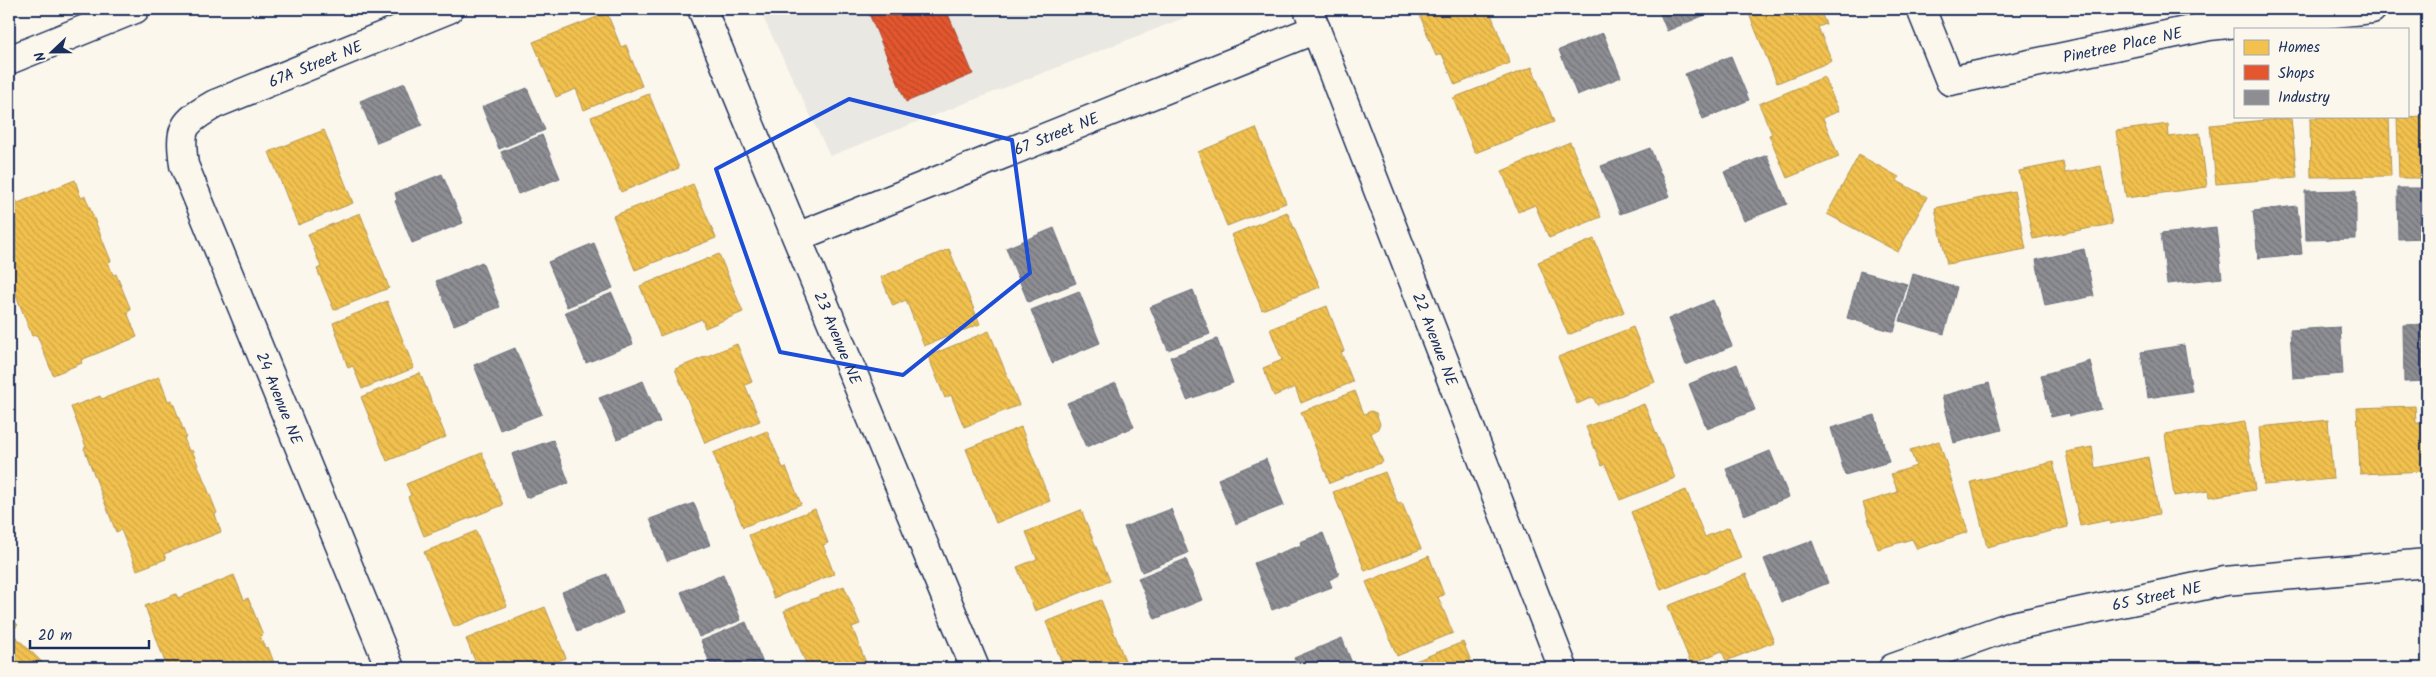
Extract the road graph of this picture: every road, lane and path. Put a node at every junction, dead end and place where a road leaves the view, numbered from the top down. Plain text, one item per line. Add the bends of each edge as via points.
1 (135, 9) edge
2 (449, 9) edge
3 (702, 9) edge
4 (1921, 9) edge
5 (2372, 9) edge
6 (1312, 19) edge
7 (9, 60) edge
8 (184, 126) joint
9 (797, 237) junction
10 (2427, 563) edge
11 (390, 668) edge
12 (975, 668) edge
13 (1564, 668) edge
14 (1893, 668) edge

1 - 7 street
2 - 8 street, 67A Street NE via 215,104
3 - 9 street, 23 Avenue NE
4 - 5 street, Pinetree Place NE via 1950,81 2209,26
6 - 9 street, 67 Street NE
6 - 13 street, 22 Avenue NE
8 - 11 street, 24 Avenue NE via 184,165
9 - 12 street, 23 Avenue NE
10 - 14 street, 65 Street NE via 2225,581 2008,627

